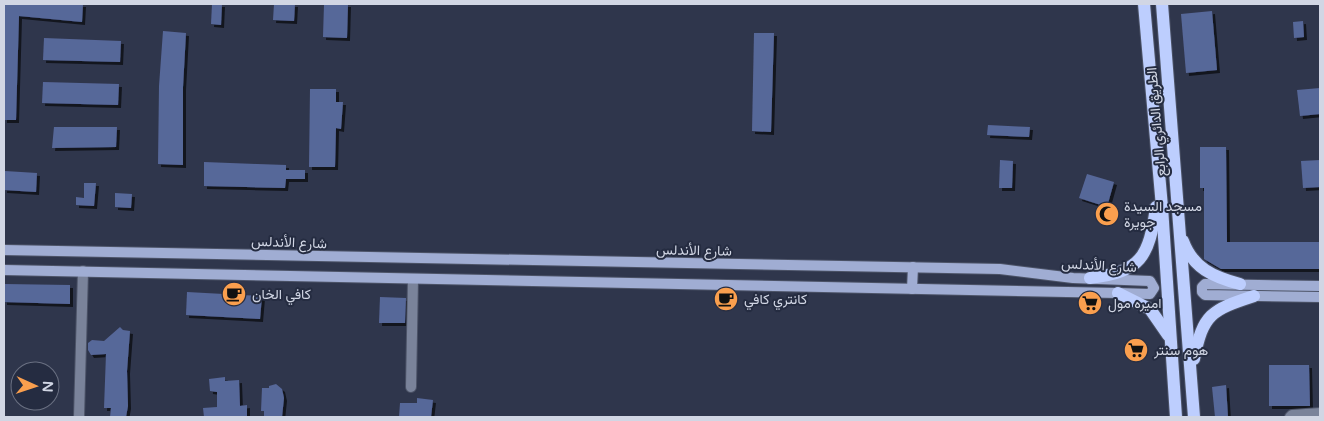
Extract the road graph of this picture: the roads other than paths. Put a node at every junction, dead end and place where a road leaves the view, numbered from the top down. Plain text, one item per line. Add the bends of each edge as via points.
1 (1144, 4) edge
2 (1162, 4) edge
3 (1160, 182) junction
4 (1179, 231) junction
5 (4, 250) edge
6 (913, 267) junction
7 (4, 270) edge
8 (83, 271) junction
9 (1090, 278) junction
10 (413, 279) junction
11 (1240, 284) junction
12 (1320, 286) edge
13 (912, 289) junction
14 (1118, 293) junction
15 (1254, 296) junction
16 (1320, 297) edge
17 (1170, 339) junction
18 (1191, 372) junction
19 (411, 388) dead end
20 (1320, 413) edge
21 (79, 417) edge
22 (1176, 417) edge
23 (1194, 417) edge
24 (1290, 417) edge

1 - 3 main road, الطريق الدائري الرابع
2 - 4 main road, الطريق الدائري الرابع
3 - 9 main road via 1151,236 1141,257 1124,272
3 - 17 main road, الطريق الدائري الرابع
4 - 11 main road via 1187,252 1198,266 1212,275
4 - 18 main road, الطريق الدائري الرابع
5 - 6 main road, شارع الأندلس
6 - 9 main road, شارع الأندلس via 1016,270 1056,277
6 - 13 main road
7 - 8 main road, شارع الأندلس
8 - 10 main road, شارع الأندلس
8 - 21 street
9 - 14 main road, شارع الأندلس via 1150,280 1154,288 1150,294
10 - 13 main road, شارع الأندلس
10 - 19 street
11 - 12 main road
11 - 15 main road via 1205,284 1202,292 1205,295
13 - 14 main road, شارع الأندلس
14 - 17 main road via 1150,309
15 - 16 main road
15 - 18 main road via 1218,309 1208,318 1201,329
17 - 22 main road, الطريق الدائري الرابع
18 - 23 main road, الطريق الدائري الرابع
20 - 24 street

